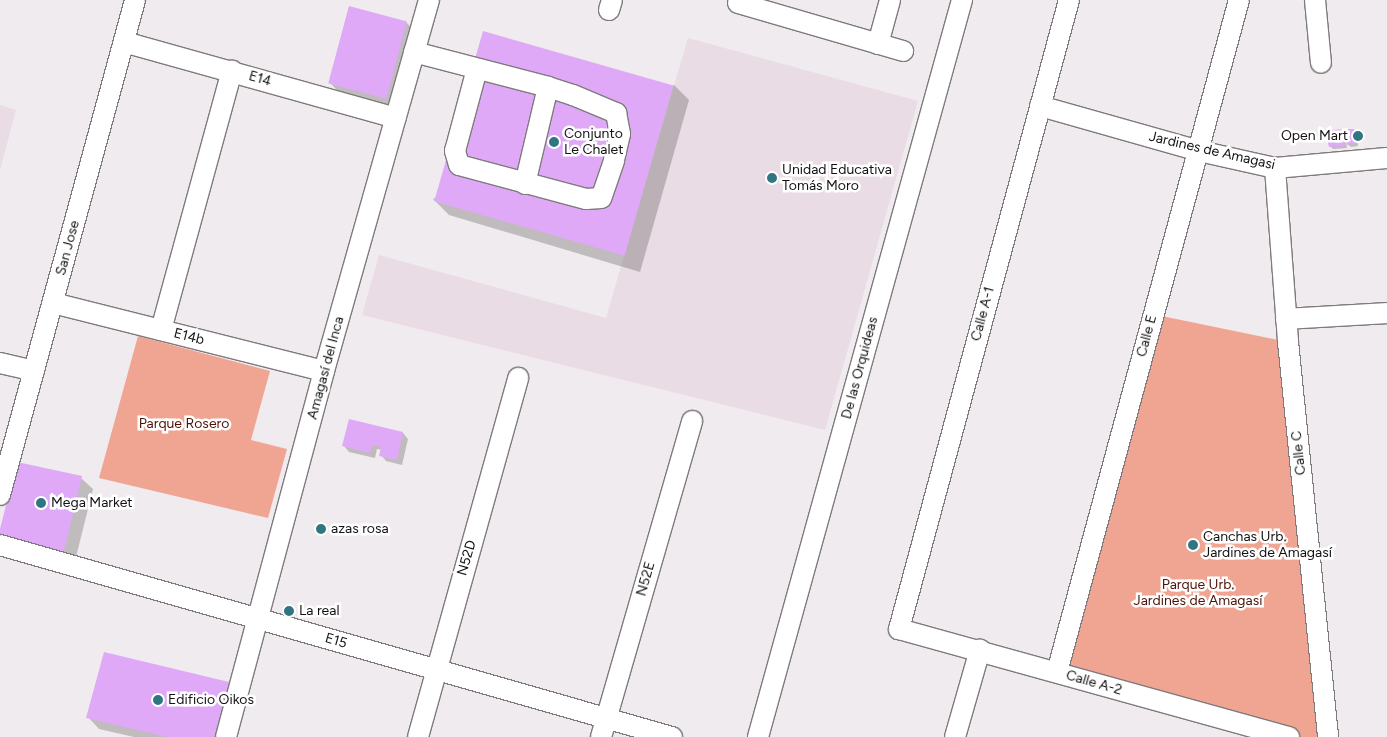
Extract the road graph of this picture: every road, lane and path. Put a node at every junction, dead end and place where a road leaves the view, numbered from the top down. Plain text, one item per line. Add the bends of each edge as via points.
1 (135, 0) edge
2 (429, 0) edge
3 (890, 0) edge
4 (962, 0) edge
5 (1069, 0) edge
6 (1239, 0) edge
7 (1315, 0) edge
8 (746, 3) edge
9 (124, 42) junction
10 (878, 44) junction
11 (414, 52) junction
12 (903, 52) dead end
13 (1321, 63) dead end
14 (477, 69) junction
15 (232, 71) junction
16 (548, 87) junction
17 (1040, 106) junction
18 (396, 118) junction
19 (1199, 150) junction
20 (1387, 158) edge
21 (1275, 168) junction
22 (525, 184) junction
23 (53, 303) junction
24 (1387, 313) edge
25 (1286, 319) junction
26 (162, 330) junction
27 (0, 363) edge
28 (34, 371) junction
29 (324, 372) junction
30 (518, 378) dead end
31 (692, 421) dead end
32 (6, 452) edge
33 (0, 495) edge
34 (0, 545) edge
35 (258, 620) junction
36 (899, 629) joint
37 (980, 650) junction
38 (436, 669) junction
39 (1057, 672) junction
40 (604, 728) edge
41 (226, 737) edge
42 (418, 737) edge
43 (672, 737) edge
44 (758, 737) edge
45 (955, 737) edge
46 (1289, 737) edge
47 (1328, 737) edge

1 - 9 street, San Jose
2 - 11 street, Amagasí del Inca
3 - 10 street
4 - 44 street, De las Orquideas
5 - 17 street, Calle A-1
6 - 19 street, Calle E
7 - 13 street
8 - 10 street
9 - 15 street, E14
9 - 23 street, San Jose
10 - 12 street
11 - 14 street
11 - 18 street, Amagasí del Inca
14 - 16 street
14 - 22 street via 455,151 459,165
15 - 18 street, E14
15 - 26 street
16 - 22 street
16 - 22 street via 616,113 620,134 614,161 601,198 586,199
17 - 19 street, Jardines de Amagasi
17 - 36 street, Calle A-1
18 - 29 street, Amagasí del Inca
19 - 21 street, Jardines de Amagasi
19 - 39 street, Calle E
20 - 21 street, Jardines de Amagasi
21 - 25 street, Calle C
23 - 26 street, E14b
23 - 28 street, San Jose
24 - 25 street
25 - 47 street, Calle C
26 - 29 street, E14b
27 - 28 street
28 - 32 street, San Jose
29 - 35 street, Amagasí del Inca
30 - 38 street, N52D
31 - 40 street, N52E
32 - 33 street, San Jose
34 - 35 street, E15
35 - 38 street, E15
35 - 41 street, Amagasí del Inca
36 - 37 street, Calle A-2
37 - 39 street, Calle A-2
37 - 45 street
38 - 40 street, E15
38 - 42 street, N52D
39 - 46 street, Calle A-2
40 - 43 street, E15

